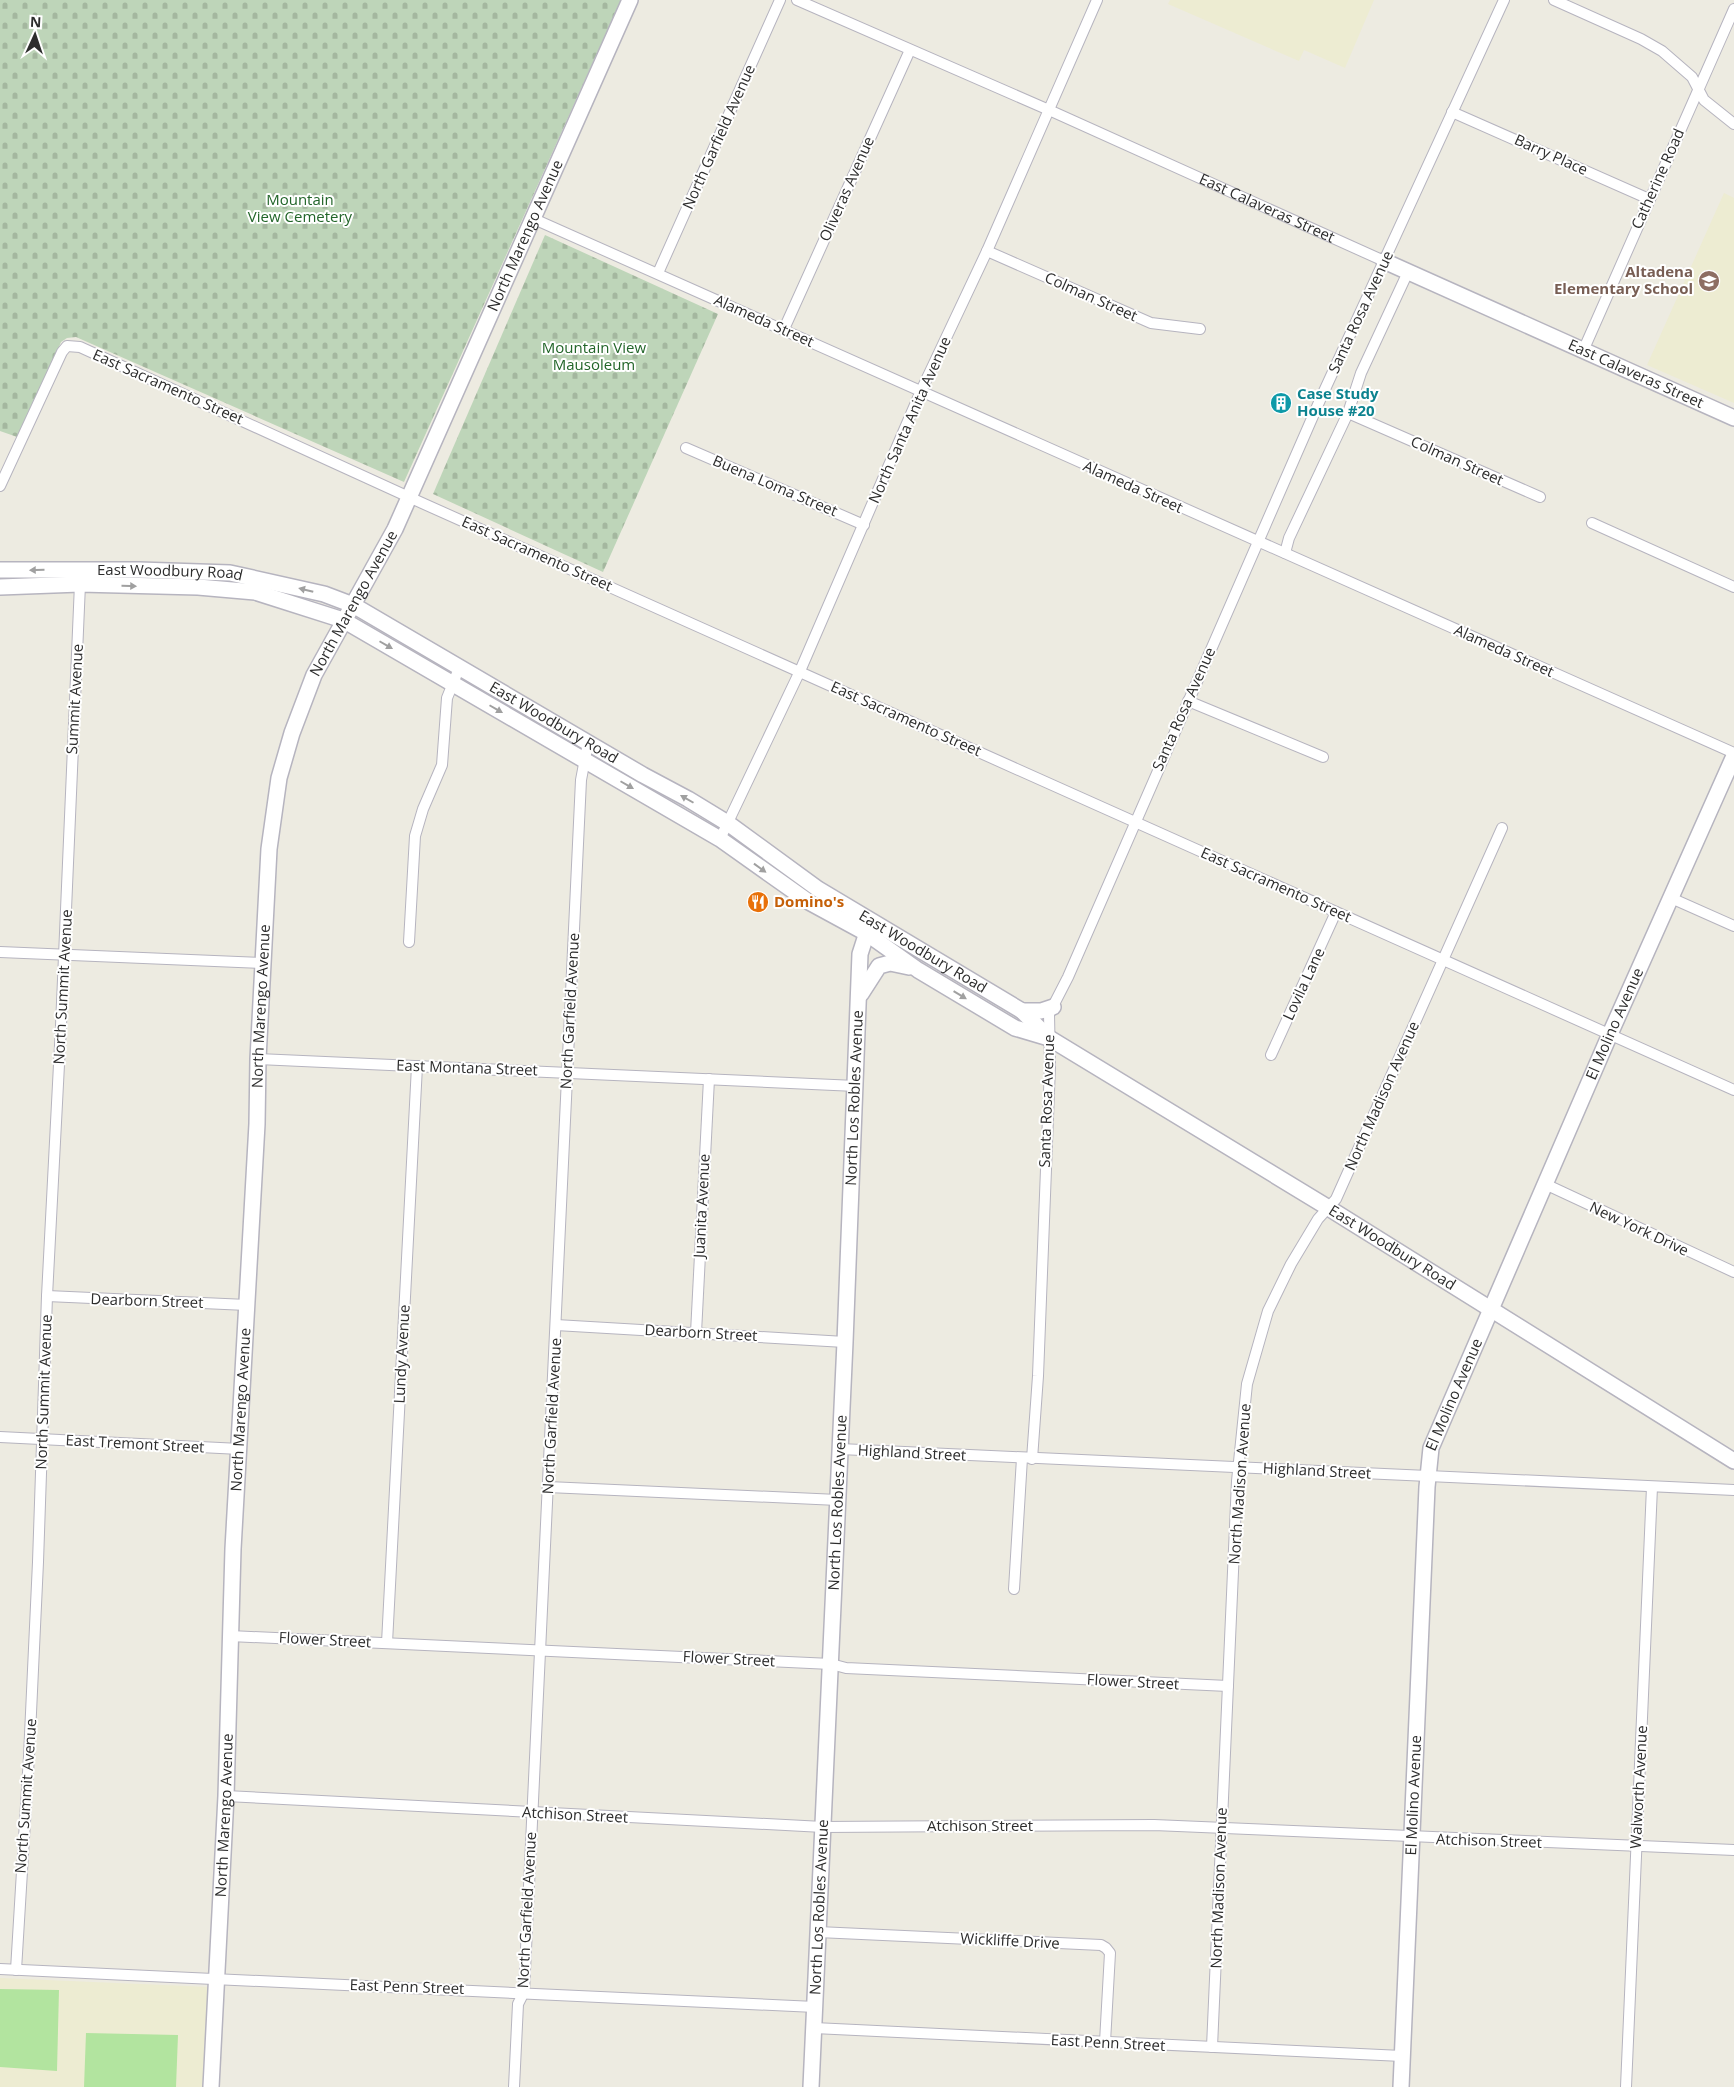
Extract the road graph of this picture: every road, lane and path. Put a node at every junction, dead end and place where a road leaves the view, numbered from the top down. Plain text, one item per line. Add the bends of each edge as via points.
1 (630, 0) edge
2 (780, 0) edge
3 (797, 0) edge
4 (1097, 0) edge
5 (1504, 0) edge
6 (1554, 0) edge
7 (1734, 9) edge
8 (910, 50) junction
9 (1698, 90) junction
10 (1049, 110) junction
11 (1452, 112) junction
12 (1734, 124) edge
13 (1649, 199) junction
14 (534, 219) junction
15 (987, 251) junction
16 (1384, 261) junction
17 (1408, 272) junction
18 (658, 273) junction
19 (784, 329) junction
20 (1200, 329) dead end
21 (1583, 350) junction
22 (921, 391) junction
23 (1348, 413) junction
24 (1734, 418) edge
25 (686, 448) dead end
26 (0, 486) edge
27 (409, 497) junction
28 (1540, 498) dead end
29 (1592, 523) dead end
30 (864, 525) junction
31 (1260, 542) junction
32 (1285, 553) junction
33 (0, 570) edge
34 (80, 584) junction
35 (0, 587) edge
36 (1734, 588) edge
37 (352, 605) junction
38 (344, 620) junction
39 (460, 666) junction
40 (800, 672) junction
41 (453, 684) junction
42 (1188, 701) junction
43 (588, 743) junction
44 (1734, 755) edge
45 (1323, 757) dead end
46 (584, 760) junction
47 (69, 813) joint
48 (1135, 822) junction
49 (729, 824) junction
50 (1502, 828) dead end
51 (720, 840) junction
52 (788, 869) junction
53 (780, 883) junction
54 (1671, 898) junction
55 (1336, 912) junction
56 (1734, 926) edge
57 (869, 927) junction
58 (409, 942) dead end
59 (0, 952) edge
60 (64, 954) junction
61 (1444, 960) junction
62 (262, 963) junction
63 (918, 970) junction
64 (860, 995) junction
65 (1053, 1007) junction
66 (1022, 1011) junction
67 (1610, 1034) junction
68 (1049, 1038) junction
69 (1271, 1055) dead end
70 (258, 1059) junction
71 (417, 1066) junction
72 (567, 1072) junction
73 (709, 1079) junction
74 (856, 1086) junction
75 (1734, 1090) edge
76 (1545, 1184) junction
77 (1327, 1207) junction
78 (1734, 1272) edge
79 (47, 1296) junction
80 (247, 1305) junction
81 (1491, 1309) junction
82 (556, 1325) junction
83 (696, 1333) junction
84 (845, 1342) junction
85 (0, 1437) edge
86 (41, 1440) junction
87 (240, 1449) junction
88 (840, 1449) junction
89 (1027, 1458) junction
90 (1734, 1461) edge
91 (1238, 1467) junction
92 (1427, 1477) junction
93 (548, 1487) junction
94 (1652, 1487) junction
95 (1734, 1490) edge
96 (838, 1500) junction
97 (1014, 1589) dead end
98 (230, 1636) junction
99 (387, 1643) junction
100 (540, 1650) junction
101 (831, 1664) junction
102 (1228, 1686) junction
103 (226, 1796) junction
104 (532, 1812) junction
105 (823, 1827) junction
106 (1221, 1828) junction
107 (1412, 1838) junction
108 (1636, 1846) junction
109 (1734, 1850) edge
110 (818, 1932) junction
111 (0, 1969) edge
112 (16, 1970) junction
113 (216, 1980) junction
114 (524, 1992) junction
115 (814, 2007) junction
116 (814, 2028) junction
117 (1105, 2042) junction
118 (1212, 2047) junction
119 (1402, 2056) junction
120 (210, 2087) edge
121 (514, 2087) edge
122 (811, 2087) edge
123 (1401, 2087) edge
124 (1626, 2087) edge

1 - 14 street, North Marengo Avenue
2 - 18 street, North Garfield Avenue
3 - 8 street, East Calaveras Street
4 - 10 street, North Santa Anita Avenue
5 - 11 street, Santa Rosa Avenue
6 - 9 street via 1662,51 1692,77
7 - 9 street, Catherine Road
8 - 10 street, East Calaveras Street
8 - 19 street, Oliveras Avenue
9 - 12 street via 1704,100
9 - 13 street, Catherine Road
10 - 15 street, North Santa Anita Avenue
10 - 16 street, East Calaveras Street
11 - 13 street, Barry Place
11 - 16 street, Santa Rosa Avenue
13 - 21 street, Catherine Road
14 - 18 street, Alameda Street
14 - 27 street, North Marengo Avenue
15 - 20 street, Colman Street via 1151,323
15 - 22 street, North Santa Anita Avenue
16 - 17 street, East Calaveras Street
16 - 31 street, Santa Rosa Avenue
17 - 21 street, East Calaveras Street
17 - 23 street, Santa Rosa Avenue via 1361,373
18 - 19 street, Alameda Street
19 - 22 street, Alameda Street
21 - 24 street, East Calaveras Street
22 - 30 street, North Santa Anita Avenue
22 - 31 street, Alameda Street
23 - 28 street, Colman Street
23 - 32 street, Santa Rosa Avenue via 1289,538
25 - 30 street, Buena Loma Street
26 - 27 street, East Sacramento Street via 67,346 80,347
27 - 37 street, North Marengo Avenue via 395,529
27 - 40 street, East Sacramento Street
29 - 36 street
30 - 40 street, North Santa Anita Avenue
31 - 32 street, Alameda Street
31 - 42 street, Santa Rosa Avenue
32 - 44 street, Alameda Street
37 -> 33 street, East Woodbury Road via 324,594 230,573
34 - 35 street, East Woodbury Road
34 -> 38 street, East Woodbury Road via 255,592
34 - 47 street, Summit Avenue
37 - 38 street, North Marengo Avenue
37 - 39 street, East Woodbury Road
38 -> 41 street, East Woodbury Road
38 - 62 street, North Marengo Avenue via 314,675 279,778 268,849
39 - 41 street
39 - 43 street, East Woodbury Road
40 - 48 street, East Sacramento Street
40 - 49 street, North Santa Anita Avenue
41 -> 46 street, East Woodbury Road
41 - 58 street via 447,698 442,765 415,836
42 - 45 street
42 - 48 street, Santa Rosa Avenue
43 - 46 street, North Garfield Avenue
49 -> 43 street, East Woodbury Road
44 - 54 street, El Molino Avenue
46 -> 51 street, East Woodbury Road
46 - 72 street, North Garfield Avenue via 580,780
47 - 60 street, North Summit Avenue
48 - 55 street, East Sacramento Street
48 - 65 street, Santa Rosa Avenue
49 - 51 street, North Santa Anita Avenue
49 - 52 street, East Woodbury Road
50 - 61 street, North Madison Avenue
51 -> 53 street, East Woodbury Road
52 - 53 street
52 - 57 street, East Woodbury Road
53 - 57 street, East Woodbury Road via 809,902
54 - 56 street
54 - 67 street, El Molino Avenue
55 - 61 street, East Sacramento Street
55 - 69 street, Lovila Lane
57 - 63 street, East Woodbury Road
57 - 64 street, North Los Robles Avenue via 860,954
57 - 66 street, East Woodbury Road
59 - 60 street
60 - 62 street
60 - 79 street, North Summit Avenue
61 - 67 street, East Sacramento Street
61 - 77 street, North Madison Avenue via 1336,1199
62 - 70 street, North Marengo Avenue
63 - 64 street via 890,963 879,966
63 -> 68 street, East Woodbury Road via 1015,1028
64 - 74 street, North Los Robles Avenue
65 - 66 street
65 - 68 street, Santa Rosa Avenue via 1049,1014
66 - 68 street, East Woodbury Road
67 - 75 street, East Sacramento Street
67 - 76 street, El Molino Avenue
68 - 77 street, East Woodbury Road
68 - 89 street, Santa Rosa Avenue via 1038,1376
70 - 71 street, East Montana Street
70 - 80 street, North Marengo Avenue
71 - 72 street, East Montana Street
71 - 99 street, Lundy Avenue
72 - 73 street, East Montana Street
72 - 82 street, North Garfield Avenue
73 - 74 street, East Montana Street
73 - 83 street, Juanita Avenue
74 - 84 street, North Los Robles Avenue
76 - 78 street, New York Drive
76 - 81 street, El Molino Avenue
77 - 81 street, East Woodbury Road
77 - 91 street, North Madison Avenue via 1290,1264 1268,1311 1247,1384
79 - 80 street, Dearborn Street
79 - 86 street, North Summit Avenue
80 - 87 street, North Marengo Avenue
81 - 90 street, East Woodbury Road
81 - 92 street, El Molino Avenue via 1438,1429 1431,1448
82 - 83 street, Dearborn Street
82 - 93 street, North Garfield Avenue
83 - 84 street, Dearborn Street
84 - 88 street, North Los Robles Avenue
85 - 86 street, East Tremont Street
86 - 87 street, East Tremont Street
86 - 112 street, North Summit Avenue via 30,1736
87 - 98 street, North Marengo Avenue
88 - 89 street, Highland Street
88 - 96 street, North Los Robles Avenue
89 - 91 street, Highland Street
89 - 97 street, Santa Rosa Avenue
91 - 92 street, Highland Street
91 - 102 street, North Madison Avenue
92 - 94 street, Highland Street
92 - 107 street, El Molino Avenue
93 - 96 street
93 - 100 street, North Garfield Avenue
94 - 95 street, Highland Street
94 - 108 street, Walworth Avenue
96 - 101 street, North Los Robles Avenue
98 - 99 street, Flower Street
98 - 103 street, North Marengo Avenue
99 - 100 street, Flower Street
100 - 101 street, Flower Street
100 - 104 street, North Garfield Avenue
101 - 102 street, Flower Street via 846,1668
101 - 105 street, North Los Robles Avenue
102 - 106 street, North Madison Avenue
103 - 104 street, Atchison Street
103 - 113 street, North Marengo Avenue
104 - 105 street, Atchison Street
104 - 114 street, North Garfield Avenue
105 - 106 street, Atchison Street via 1154,1825
105 - 110 street, North Los Robles Avenue
106 - 107 street, Atchison Street
106 - 118 street, North Madison Avenue
107 - 108 street, Atchison Street
107 - 119 street, El Molino Avenue
108 - 109 street, Atchison Street
108 - 124 street, Walworth Avenue
110 - 115 street, North Los Robles Avenue
110 - 117 street, Wickliffe Drive via 1101,1946 1110,1954
111 - 112 street, East Penn Street
112 - 113 street, East Penn Street
113 - 114 street, East Penn Street
113 - 120 street, North Marengo Avenue
114 - 115 street, East Penn Street
114 - 121 street, North Garfield Avenue via 518,2004
115 - 116 street, North Los Robles Avenue
116 - 117 street, East Penn Street
116 - 122 street, North Los Robles Avenue
117 - 118 street, East Penn Street
118 - 119 street, East Penn Street
119 - 123 street, El Molino Avenue

